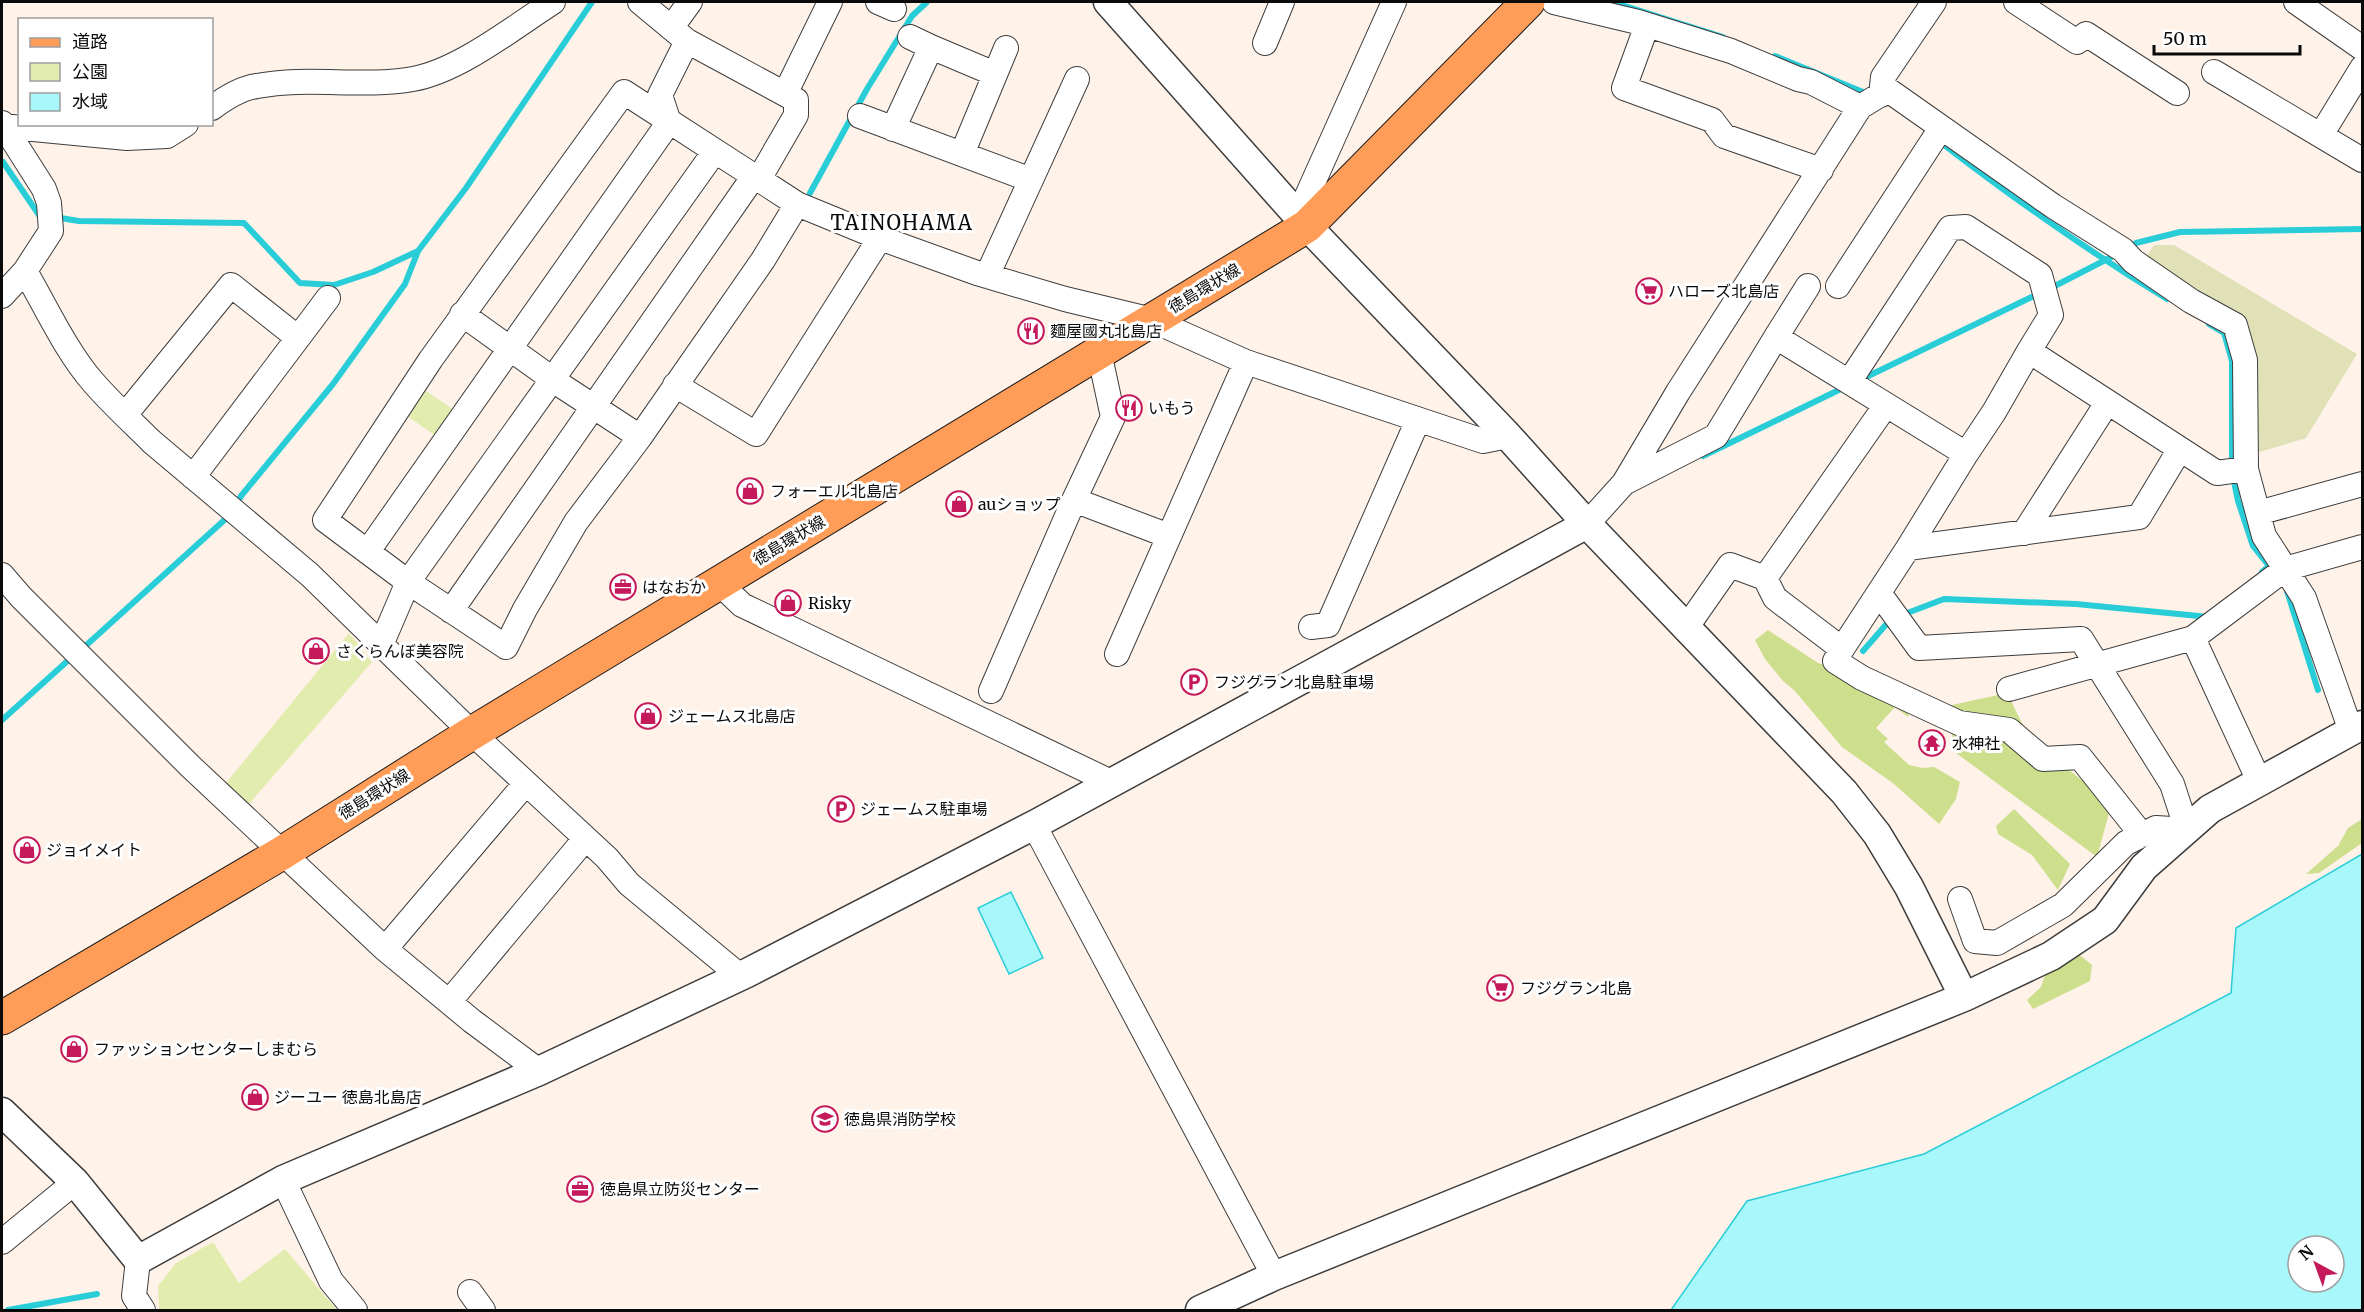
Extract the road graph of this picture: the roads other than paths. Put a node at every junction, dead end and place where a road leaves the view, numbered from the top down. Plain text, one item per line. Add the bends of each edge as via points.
1 (553, 2) edge
2 (640, 2) edge
3 (690, 2) edge
4 (830, 2) edge
5 (1108, 2) edge
6 (1282, 2) edge
7 (1394, 2) edge
8 (1528, 2) edge
9 (1554, 2) edge
10 (1934, 2) edge
11 (2016, 2) edge
12 (2296, 2) edge
13 (1647, 25) junction
14 (679, 34) junction
15 (1265, 43) dead end
16 (1006, 48) dead end
17 (2362, 48) edge
18 (2362, 68) edge
19 (2214, 72) dead end
20 (995, 74) junction
21 (1077, 79) dead end
22 (2177, 93) dead end
23 (785, 94) junction
24 (1881, 94) junction
25 (1860, 107) junction
26 (213, 108) edge
27 (860, 116) dead end
28 (669, 122) junction
29 (2, 125) edge
30 (179, 126) edge
31 (1941, 128) junction
32 (893, 129) junction
33 (2321, 135) junction
34 (715, 151) junction
35 (962, 154) junction
36 (2362, 160) edge
37 (1821, 170) junction
38 (757, 177) junction
39 (1031, 180) junction
40 (797, 204) junction
41 (1303, 221) junction
42 (880, 238) junction
43 (987, 276) junction
44 (10, 280) edge
45 (1808, 286) dead end
46 (1838, 286) dead end
47 (328, 298) dead end
48 (462, 314) junction
49 (1152, 320) junction
50 (1776, 337) junction
51 (298, 338) junction
52 (510, 348) junction
53 (2029, 351) junction
54 (1098, 352) junction
55 (1246, 362) junction
56 (553, 379) junction
57 (1849, 382) junction
58 (675, 385) junction
59 (2107, 403) junction
60 (1886, 405) junction
61 (593, 406) junction
62 (125, 416) junction
63 (1418, 420) junction
64 (1508, 436) junction
65 (640, 437) junction
66 (2180, 449) junction
67 (1966, 454) junction
68 (2246, 469) junction
69 (193, 477) junction
70 (1624, 483) junction
71 (2362, 484) edge
72 (1074, 500) junction
73 (2258, 513) junction
74 (1587, 524) junction
75 (2024, 533) junction
76 (1169, 536) junction
77 (2362, 547) edge
78 (1908, 548) junction
79 (368, 551) junction
80 (2285, 569) junction
81 (2, 574) edge
82 (1765, 578) junction
83 (408, 582) junction
84 (719, 583) junction
85 (1879, 593) junction
86 (451, 610) junction
87 (1311, 627) dead end
88 (1686, 628) junction
89 (2193, 638) junction
90 (381, 645) junction
91 (1842, 649) junction
92 (1117, 654) dead end
93 (2098, 664) junction
94 (2009, 689) dead end
95 (991, 691) dead end
96 (2356, 728) edge
97 (472, 733) junction
98 (2259, 781) junction
99 (526, 783) junction
100 (1113, 783) junction
101 (1034, 825) junction
102 (2187, 830) junction
103 (2142, 835) junction
104 (585, 839) junction
105 (282, 853) junction
106 (1960, 899) dead end
107 (385, 949) junction
108 (740, 976) junction
109 (1964, 997) junction
110 (449, 1002) junction
111 (2, 1018) edge
112 (539, 1071) junction
113 (2, 1112) edge
114 (283, 1180) junction
115 (75, 1182) junction
116 (2, 1242) edge
117 (138, 1260) junction
118 (1274, 1276) junction
119 (143, 1311) edge
120 (355, 1311) edge
121 (1200, 1311) edge

1 - 26 street via 442,70 414,79 366,84 300,81 256,86
2 - 14 street
3 - 14 street
4 - 23 street
5 - 41 street
6 - 15 street
7 - 41 street
8 - 41 main road, 徳島環状線
9 - 13 street
10 - 24 street via 1883,77
11 - 22 street via 2077,42 2086,34
12 - 17 street
13 - 25 street via 1731,51 1811,82
13 - 37 street via 1624,88 1712,120 1724,136
14 - 23 street
14 - 28 street via 660,95
16 - 20 street
18 - 33 street
19 - 33 street
20 - 32 street via 920,42
20 - 35 street
21 - 39 street
23 - 38 street via 796,100 796,115
24 - 25 street
24 - 31 street via 1888,90
25 - 37 street
27 - 32 street
28 - 34 street
28 - 48 street via 624,92
28 - 52 street
29 - 30 street via 127,138 167,135
29 - 44 street via 50,203 51,231
31 - 46 street
31 - 68 street via 2123,250 2191,301 2235,325 2245,360
32 - 35 street
33 - 36 street
34 - 38 street
34 - 56 street
35 - 39 street
37 - 70 street
38 - 40 street
38 - 61 street
39 - 43 street
40 - 42 street
40 - 58 street via 763,260
41 - 49 main road, 徳島環状線
41 - 64 street
42 - 43 street
42 - 58 street via 756,434
43 - 49 street
44 - 62 street via 63,338 92,381
45 - 50 street
47 - 51 street
48 - 52 street
48 - 79 street via 325,520
49 - 54 main road, 徳島環状線
49 - 55 street
50 - 57 street
50 - 70 street via 1716,436
51 - 62 street via 231,285
51 - 69 street
52 - 56 street
52 - 79 street
53 - 57 street via 2051,315 2040,275 1966,227 1950,228
53 - 59 street
53 - 67 street
54 - 72 street via 1113,417
54 - 84 main road, 徳島環状線
55 - 63 street
55 - 76 street
56 - 61 street
56 - 83 street
57 - 60 street
58 - 65 street
59 - 66 street
59 - 75 street
60 - 67 street
60 - 82 street
61 - 65 street
61 - 86 street
62 - 69 street
63 - 64 street via 1483,441
63 - 87 street via 1328,625
64 - 74 street
65 - 86 street via 576,522 506,647
66 - 68 street via 2217,473
66 - 75 street via 2139,517
67 - 78 street
68 - 73 street
69 - 90 street via 310,575
70 - 74 street
71 - 73 street
72 - 76 street
72 - 95 street
73 - 80 street via 2264,536
74 - 88 street
74 - 100 street
75 - 78 street
76 - 92 street
77 - 80 street
78 - 85 street
79 - 83 street
80 - 89 street
80 - 96 street via 2304,598
81 - 105 street via 190,766
82 - 88 street via 1730,566
82 - 91 street via 1775,598
83 - 86 street
83 - 90 street
84 - 97 main road, 徳島環状線
84 - 100 street via 742,605
85 - 91 street
85 - 93 street via 1919,648 2080,639
88 - 109 street via 1844,792 1877,834
89 - 93 street
89 - 98 street
90 - 97 street
91 - 103 street via 1835,661 1862,678 1959,723 2009,730 2043,759 2080,756
93 - 94 street
93 - 102 street via 2172,784
96 - 98 street
97 - 99 street
97 - 105 main road, 徳島環状線
98 - 102 street via 2210,809
99 - 104 street
99 - 107 street
100 - 101 street
101 - 108 street
101 - 118 street
102 - 103 street via 2156,828
102 - 109 street via 2144,867 2105,920 2051,956
103 - 106 street via 2126,843 2063,905 1997,943 1975,941
104 - 108 street via 629,884
104 - 110 street
105 - 107 street
105 - 111 main road, 徳島環状線
107 - 110 street
108 - 112 street
109 - 118 street
110 - 112 street
112 - 114 street
113 - 115 street
114 - 117 street
114 - 120 street via 331,1281
115 - 116 street
115 - 117 street
117 - 119 street via 134,1296
118 - 121 street

